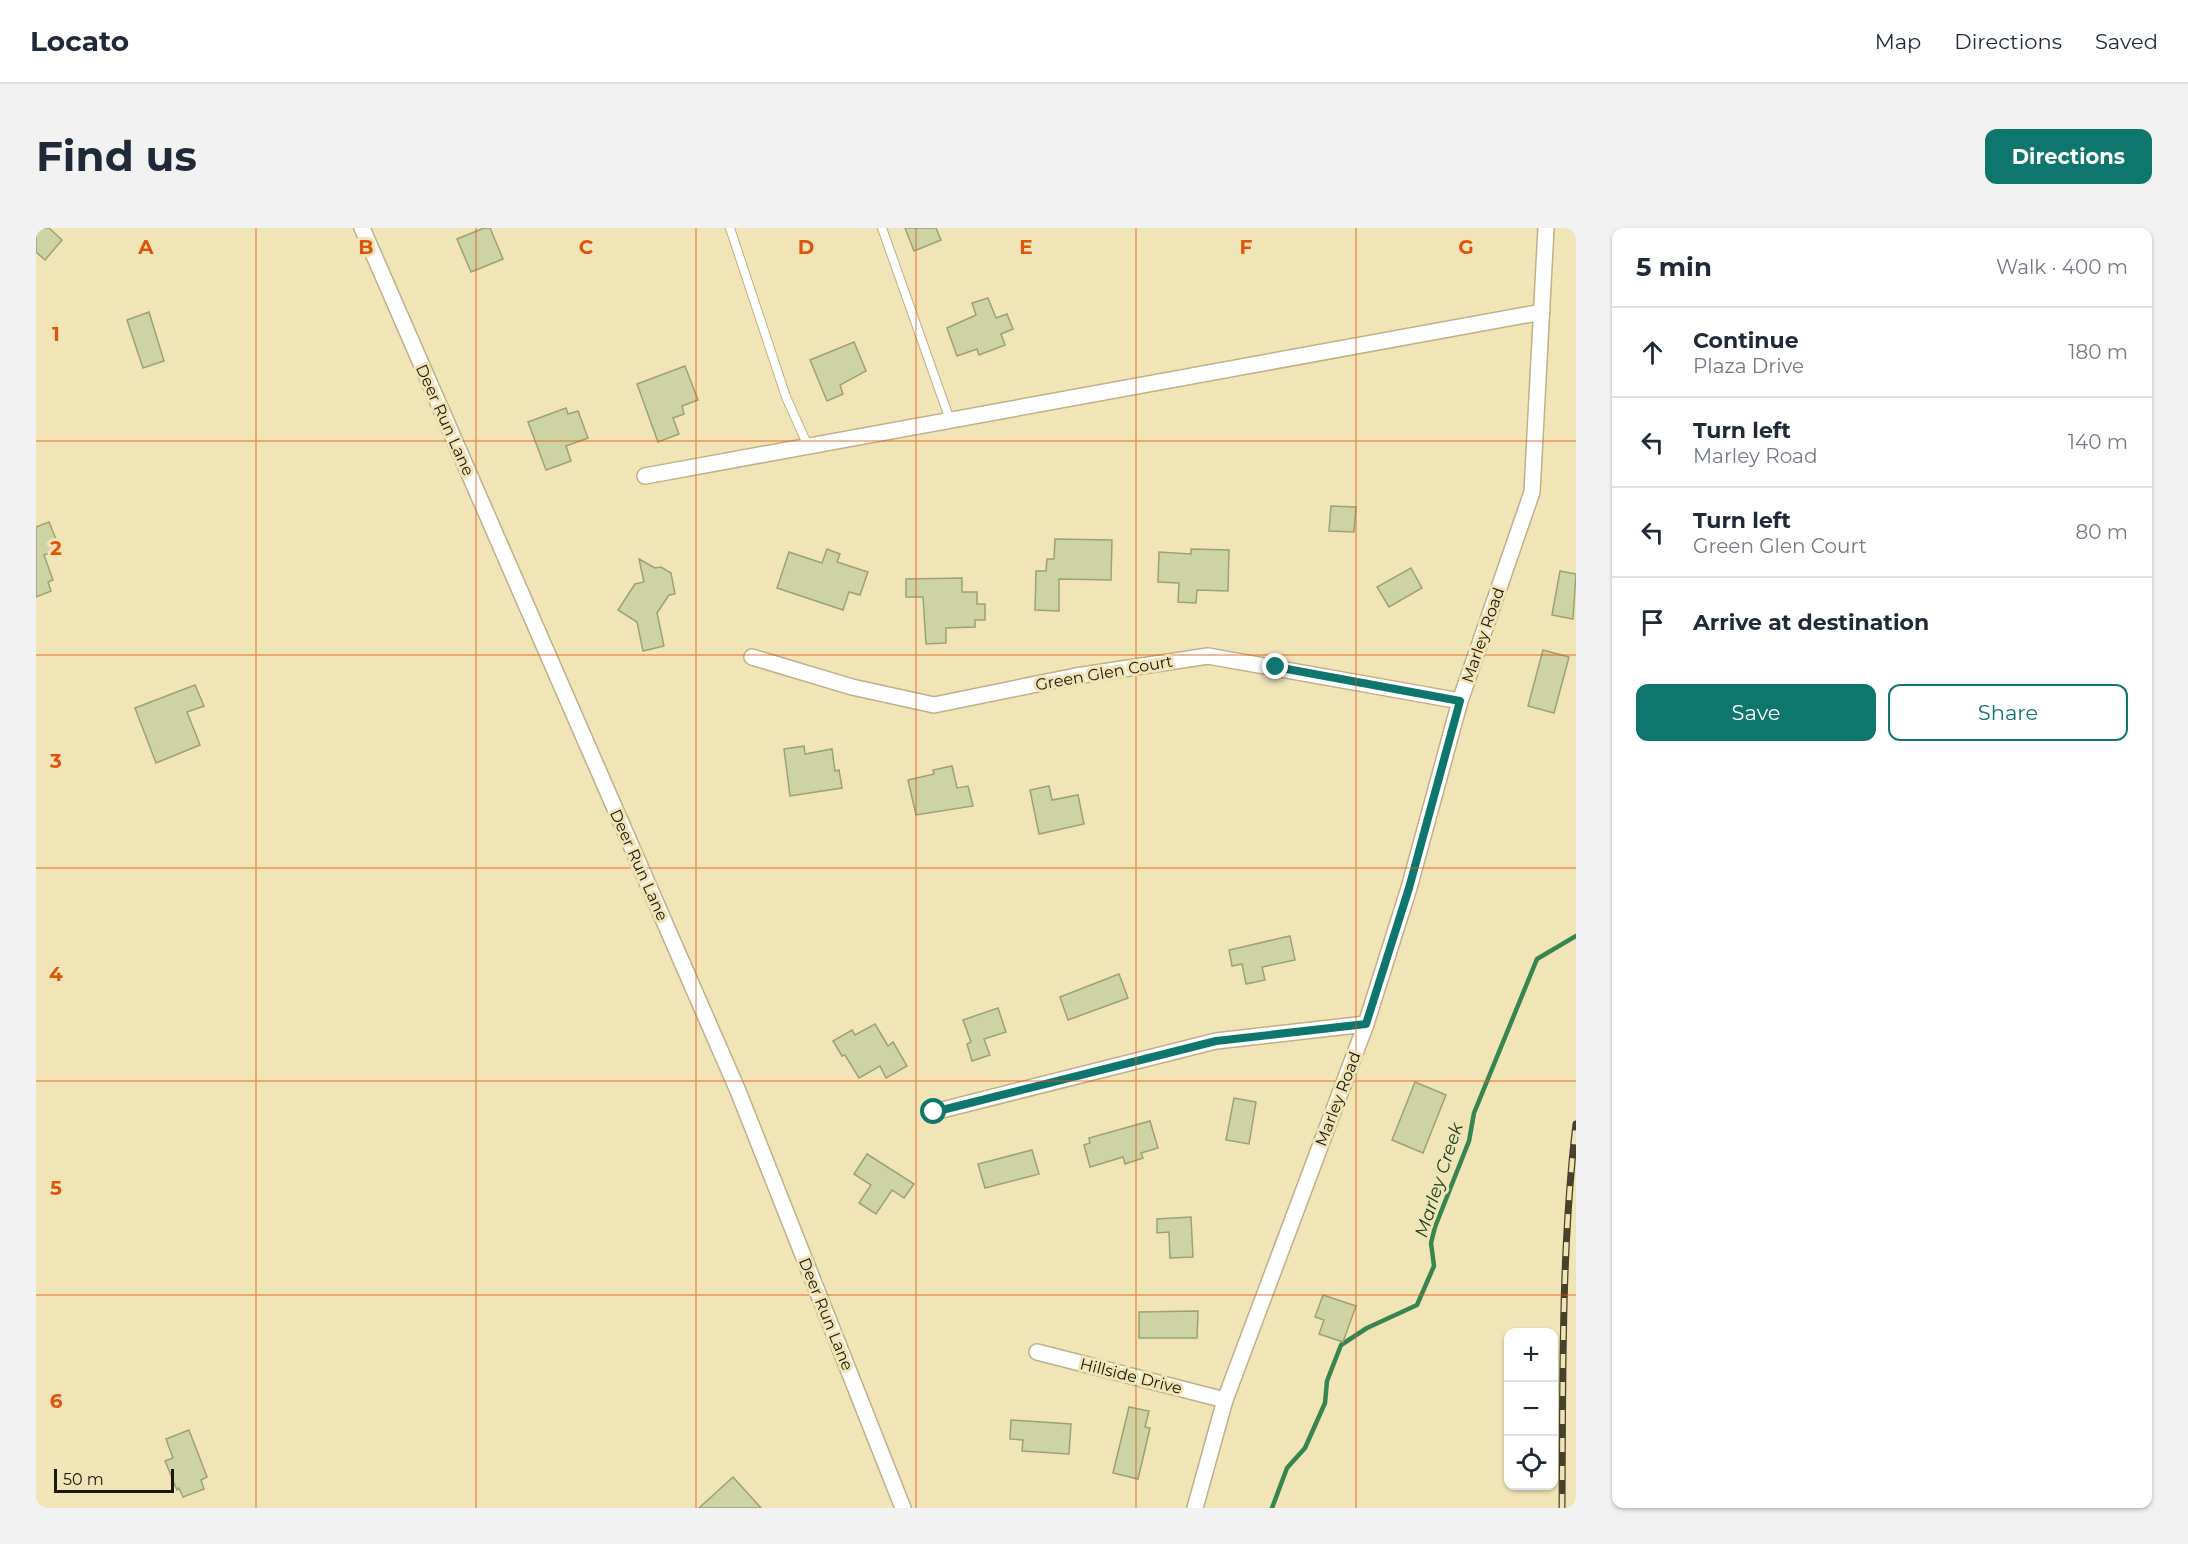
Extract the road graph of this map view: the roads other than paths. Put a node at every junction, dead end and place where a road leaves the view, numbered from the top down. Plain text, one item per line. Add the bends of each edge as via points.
1 (362, 228) edge
2 (730, 228) edge
3 (882, 228) edge
4 (1546, 228) edge
5 (1542, 312) junction
6 (950, 420) junction
7 (808, 446) junction
8 (645, 476) dead end
9 (752, 657) dead end
10 (1460, 701) junction
11 (1366, 1024) junction
12 (934, 1112) dead end
13 (1037, 1352) dead end
14 (1225, 1400) junction
15 (903, 1508) edge
16 (1195, 1508) edge

1 - 15 street, Deer Run Lane via 738,1091
2 - 7 lane via 786,397
3 - 6 lane
4 - 5 street, Marley Road
5 - 6 street
5 - 10 street, Marley Road via 1532,492
6 - 7 street
7 - 8 street
9 - 10 street, Green Glen Court via 852,687 934,705 1076,676 1208,656
10 - 11 street, Marley Road via 1409,888
11 - 12 street via 1216,1041
11 - 14 street, Marley Road
13 - 14 street, Hillside Drive
14 - 16 street, Marley Road

